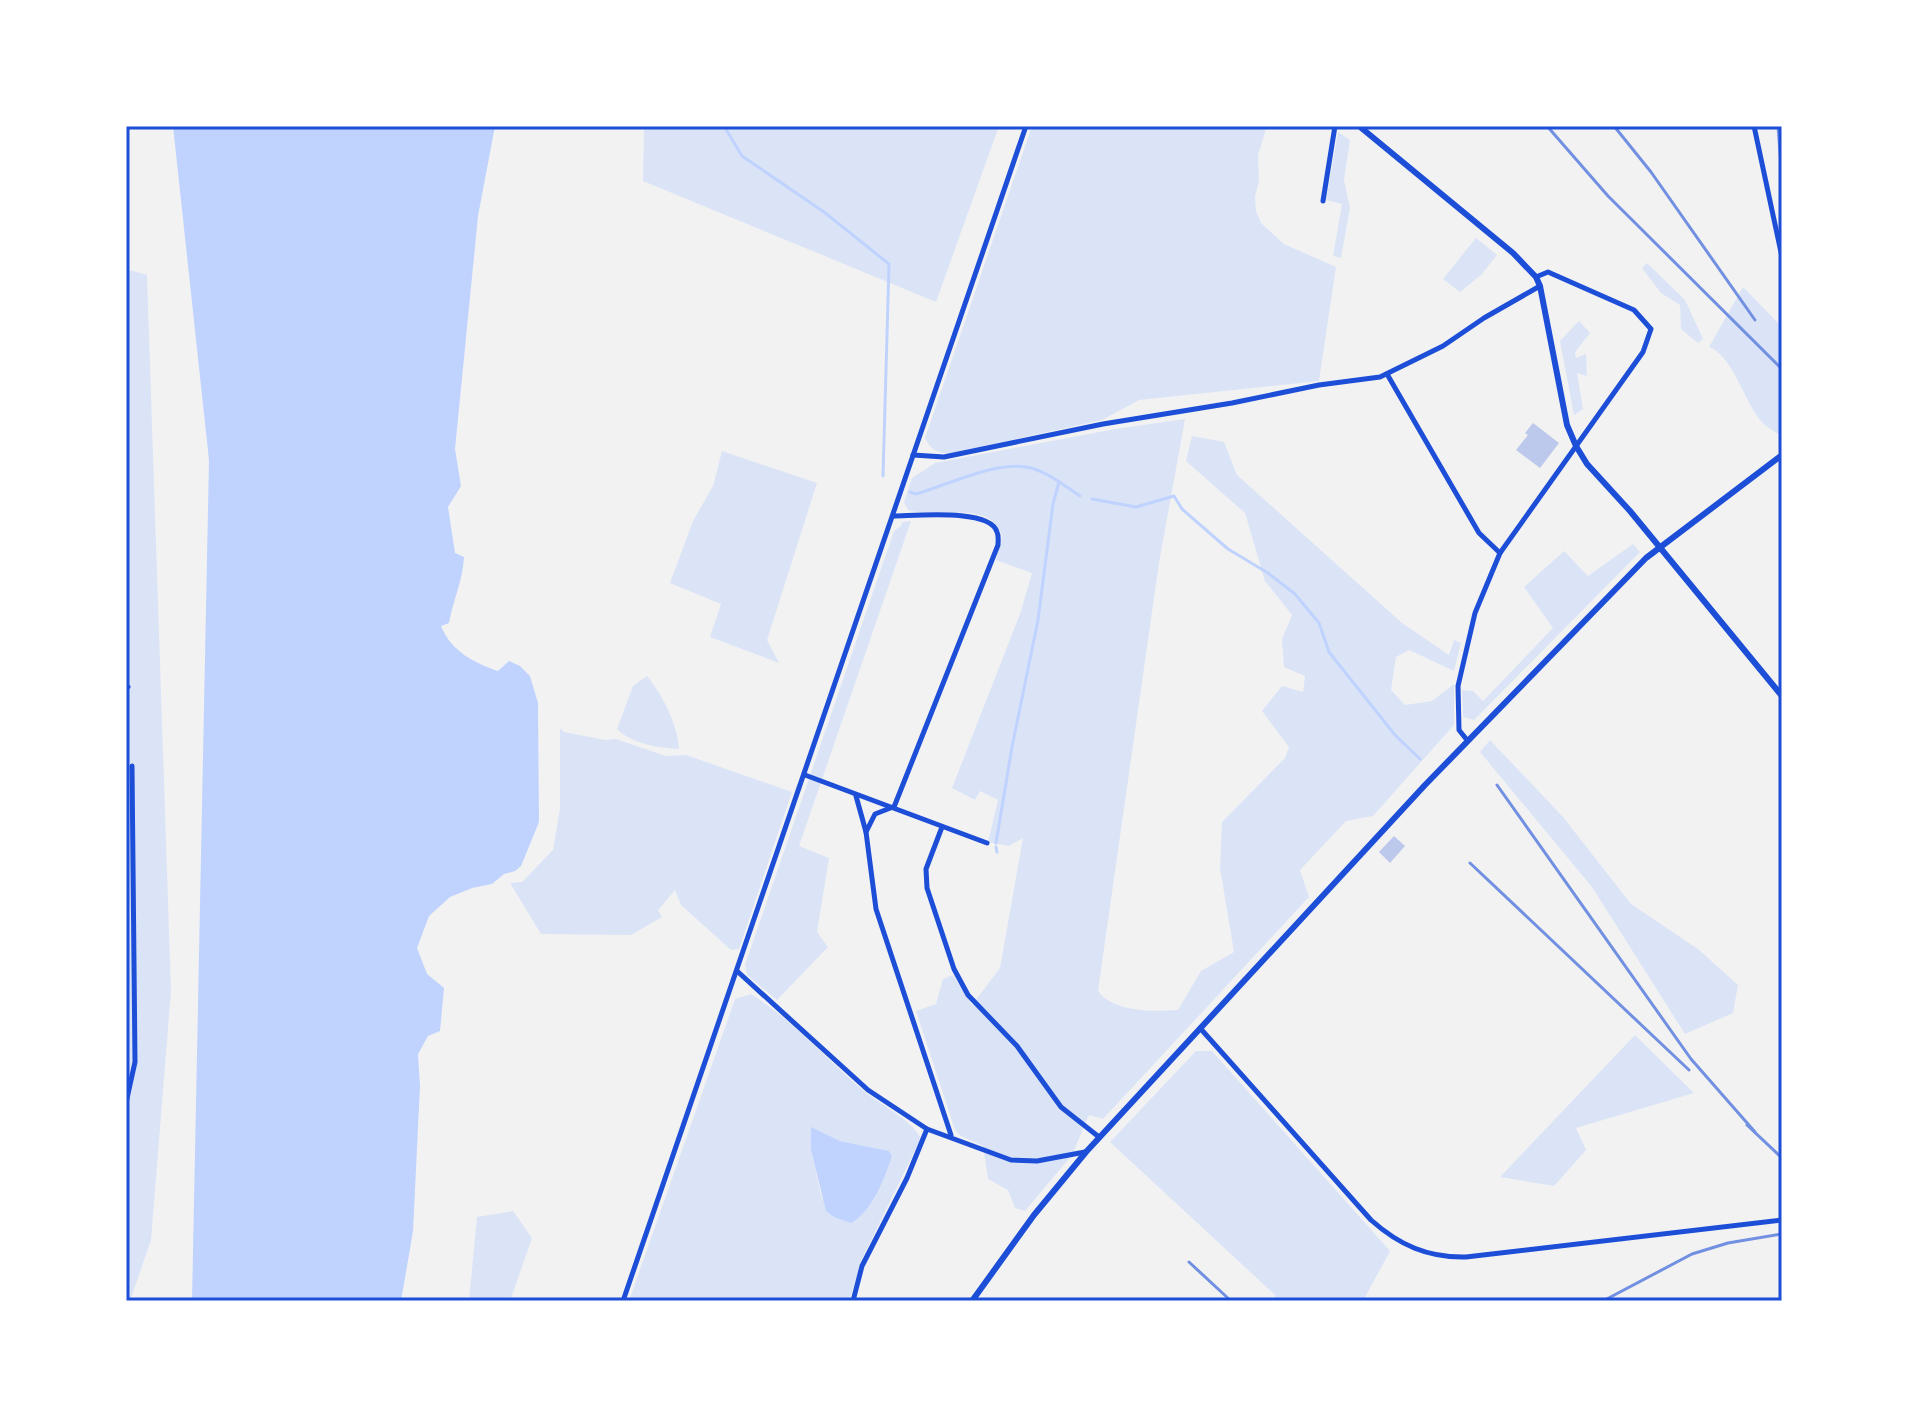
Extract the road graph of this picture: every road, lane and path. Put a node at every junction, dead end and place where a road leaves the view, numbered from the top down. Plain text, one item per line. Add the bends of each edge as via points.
1 (1026, 126) edge
2 (1335, 126) edge
3 (1359, 126) edge
4 (1754, 126) edge
5 (1323, 201) dead end
6 (1782, 257) edge
7 (1536, 277) junction
8 (1540, 286) junction
9 (1387, 374) junction
10 (1576, 446) junction
11 (913, 455) junction
12 (1782, 455) edge
13 (893, 516) junction
14 (1659, 548) junction
15 (1500, 553) junction
16 (1782, 696) edge
17 (1467, 740) junction
18 (132, 766) dead end
19 (805, 775) junction
20 (856, 796) junction
21 (894, 807) junction
22 (942, 827) junction
23 (866, 832) junction
24 (987, 843) dead end
25 (737, 971) junction
26 (1200, 1028) junction
27 (126, 1103) edge
28 (927, 1129) junction
29 (951, 1136) junction
30 (1099, 1137) junction
31 (1086, 1152) junction
32 (1782, 1220) edge
33 (623, 1301) edge
34 (853, 1301) edge
35 (972, 1301) edge

1 - 11 street
2 - 5 street
3 - 7 street
4 - 6 street
7 - 8 street
7 - 10 street via 1548,272 1634,310 1651,329 1643,352
8 - 9 street
8 - 10 street via 1565,416
9 - 11 street via 944,457
9 - 15 street via 1479,533
10 - 14 street
10 - 15 street
11 - 13 street
12 - 14 street
13 - 19 street
13 - 21 street via 978,517 997,531 998,545
14 - 16 street
14 - 17 street
15 - 17 street via 1475,613 1458,686 1459,730
17 - 26 street
18 - 27 street via 135,1062
19 - 20 street
19 - 25 street
20 - 21 street
20 - 23 street
21 - 22 street
21 - 23 street via 875,814
22 - 24 street
22 - 30 street via 926,869 927,888 954,969 968,995 1017,1046 1061,1107
23 - 29 street via 876,909
25 - 28 street via 868,1090
25 - 33 street
26 - 30 street
26 - 32 street via 1371,1220 1397,1241 1425,1253 1466,1257
28 - 29 street
28 - 34 street via 862,1266
29 - 31 street via 1011,1160
30 - 31 street
31 - 35 street

